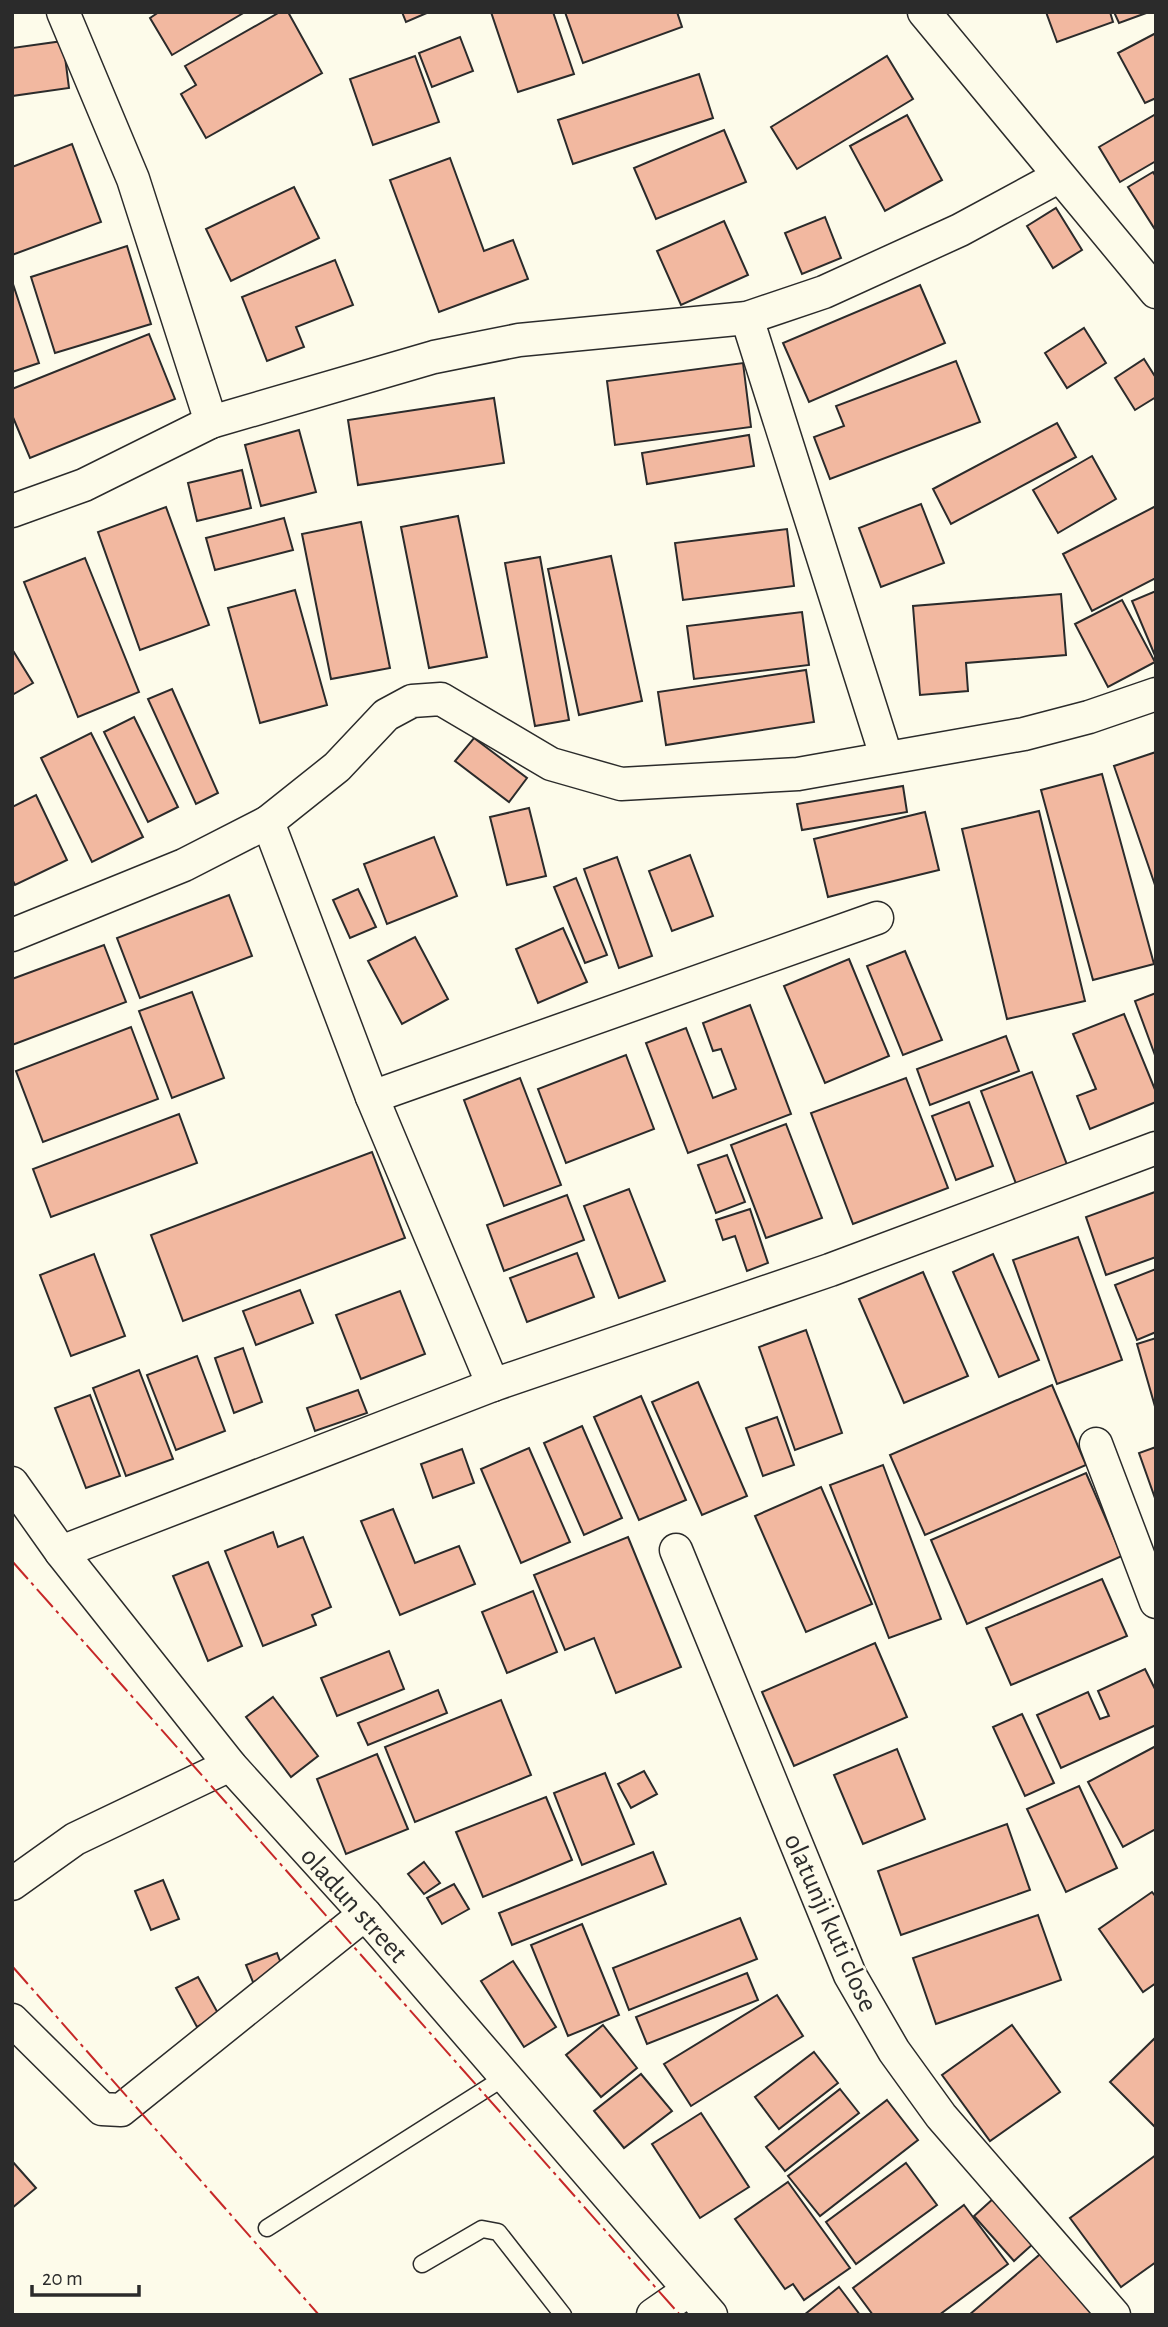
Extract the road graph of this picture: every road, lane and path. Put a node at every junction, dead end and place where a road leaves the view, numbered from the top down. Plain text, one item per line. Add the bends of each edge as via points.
1 (63, 12) edge
2 (924, 12) edge
3 (1058, 177) junction
4 (1156, 292) edge
5 (747, 318) junction
6 (211, 422) junction
7 (12, 511) edge
8 (1156, 694) edge
9 (886, 756) junction
10 (268, 822) junction
11 (877, 918) dead end
12 (12, 935) edge
13 (372, 1097) junction
14 (1156, 1148) edge
15 (493, 1385) junction
16 (1096, 1444) dead end
17 (12, 1483) edge
18 (676, 1550) dead end
19 (61, 1552) junction
20 (1156, 1602) edge
21 (230, 1765) junction
22 (12, 1884) edge
23 (365, 1914) junction
24 (12, 2020) edge
25 (505, 2077) junction
26 (267, 2228) dead end
27 (422, 2263) dead end
28 (689, 2290) junction
29 (563, 2315) edge
30 (653, 2315) edge
31 (711, 2315) edge
32 (1114, 2315) edge

1 - 6 street via 133,179
2 - 3 street
3 - 4 street
3 - 5 street via 960,230 836,286
5 - 6 street via 519,340 434,357
5 - 9 street
6 - 7 street via 84,485
8 - 9 street via 1024,734
9 - 10 street via 798,774 621,784 551,764 441,699 412,701 386,715 337,767
10 - 12 street via 184,865
10 - 13 street
11 - 13 street
13 - 15 street
14 - 15 street via 830,1270
15 - 19 street
16 - 20 street
17 - 19 street, oladun street
18 - 32 street, olatunji kuti close via 850,1975 894,2051 941,2116
19 - 21 street, oladun street
21 - 22 street via 75,1839
21 - 23 street, oladun street
23 - 24 street via 121,2110 102,2109
23 - 25 street, oladun street
25 - 26 lane
25 - 28 street, oladun street
27 - 29 lane via 482,2229 498,2232
28 - 30 street
28 - 31 street, oladun street

